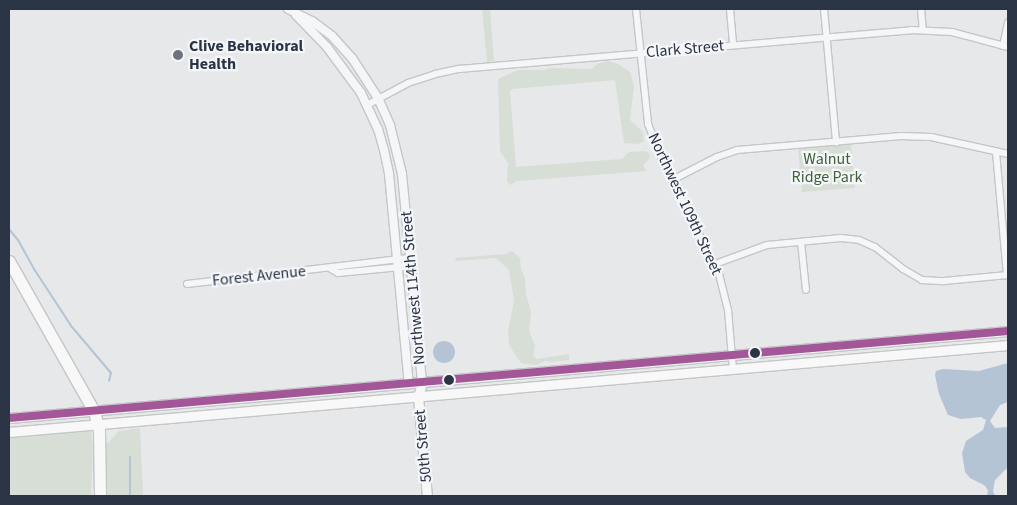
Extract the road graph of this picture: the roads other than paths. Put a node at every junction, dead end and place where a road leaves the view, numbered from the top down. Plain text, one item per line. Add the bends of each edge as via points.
1 (636, 9) edge
2 (730, 9) edge
3 (824, 9) edge
4 (921, 9) edge
5 (292, 10) edge
6 (1008, 23) edge
7 (923, 30) junction
8 (826, 37) junction
9 (733, 45) junction
10 (1006, 47) edge
11 (640, 53) junction
12 (378, 98) junction
13 (367, 105) junction
14 (836, 142) junction
15 (996, 152) junction
16 (1008, 154) edge
17 (672, 180) junction
18 (801, 242) junction
19 (9, 261) edge
20 (411, 262) junction
21 (398, 264) junction
22 (715, 264) junction
23 (1008, 275) edge
24 (186, 284) dead end
25 (806, 290) dead end
26 (1008, 332) edge
27 (1008, 345) edge
28 (732, 355) junction
29 (733, 369) junction
30 (422, 383) junction
31 (409, 384) junction
32 (418, 396) junction
33 (94, 412) junction
34 (9, 418) edge
35 (98, 424) junction
36 (9, 432) edge
37 (99, 496) edge
38 (427, 496) edge

1 - 11 street, Northwest 109th Street
2 - 9 street
3 - 8 street
4 - 7 street
5 - 12 street, Northwest 114th Street via 339,43 366,76
5 - 13 street, Northwest 114th Street via 343,66
6 - 10 street
7 - 8 street, Clark Street
7 - 10 street, Clark Street via 952,32
8 - 9 street, Clark Street
8 - 14 street
9 - 11 street, Clark Street
11 - 12 street, Clark Street via 459,69 408,83
11 - 17 street, Northwest 109th Street via 648,124
12 - 13 street, Clark Street
12 - 20 street, Northwest 114th Street via 399,156
13 - 21 street, Northwest 114th Street via 378,129 389,174
14 - 15 street via 916,136
14 - 17 street via 730,152
15 - 16 street
15 - 23 street
17 - 22 street, Northwest 109th Street
18 - 22 street via 751,249
18 - 23 street via 841,238 859,240 875,247 912,276 933,282
18 - 25 street
19 - 33 highway
20 - 21 street, Forest Avenue
20 - 30 street, Northwest 114th Street
21 - 24 street, Forest Avenue via 337,265 331,269
21 - 31 street, Northwest 114th Street
22 - 28 street, Northwest 109th Street via 728,310
26 - 28 main road
27 - 29 main road
28 - 29 street, Northwest 109th Street
28 - 30 main road
29 - 32 main road
30 - 31 main road
30 - 32 main road, Northwest 114th Street
31 - 32 main road, Northwest 114th Street
31 - 33 main road
32 - 35 main road
32 - 38 main road, 50th Street
33 - 34 main road
33 - 35 highway
35 - 36 main road
35 - 37 highway

